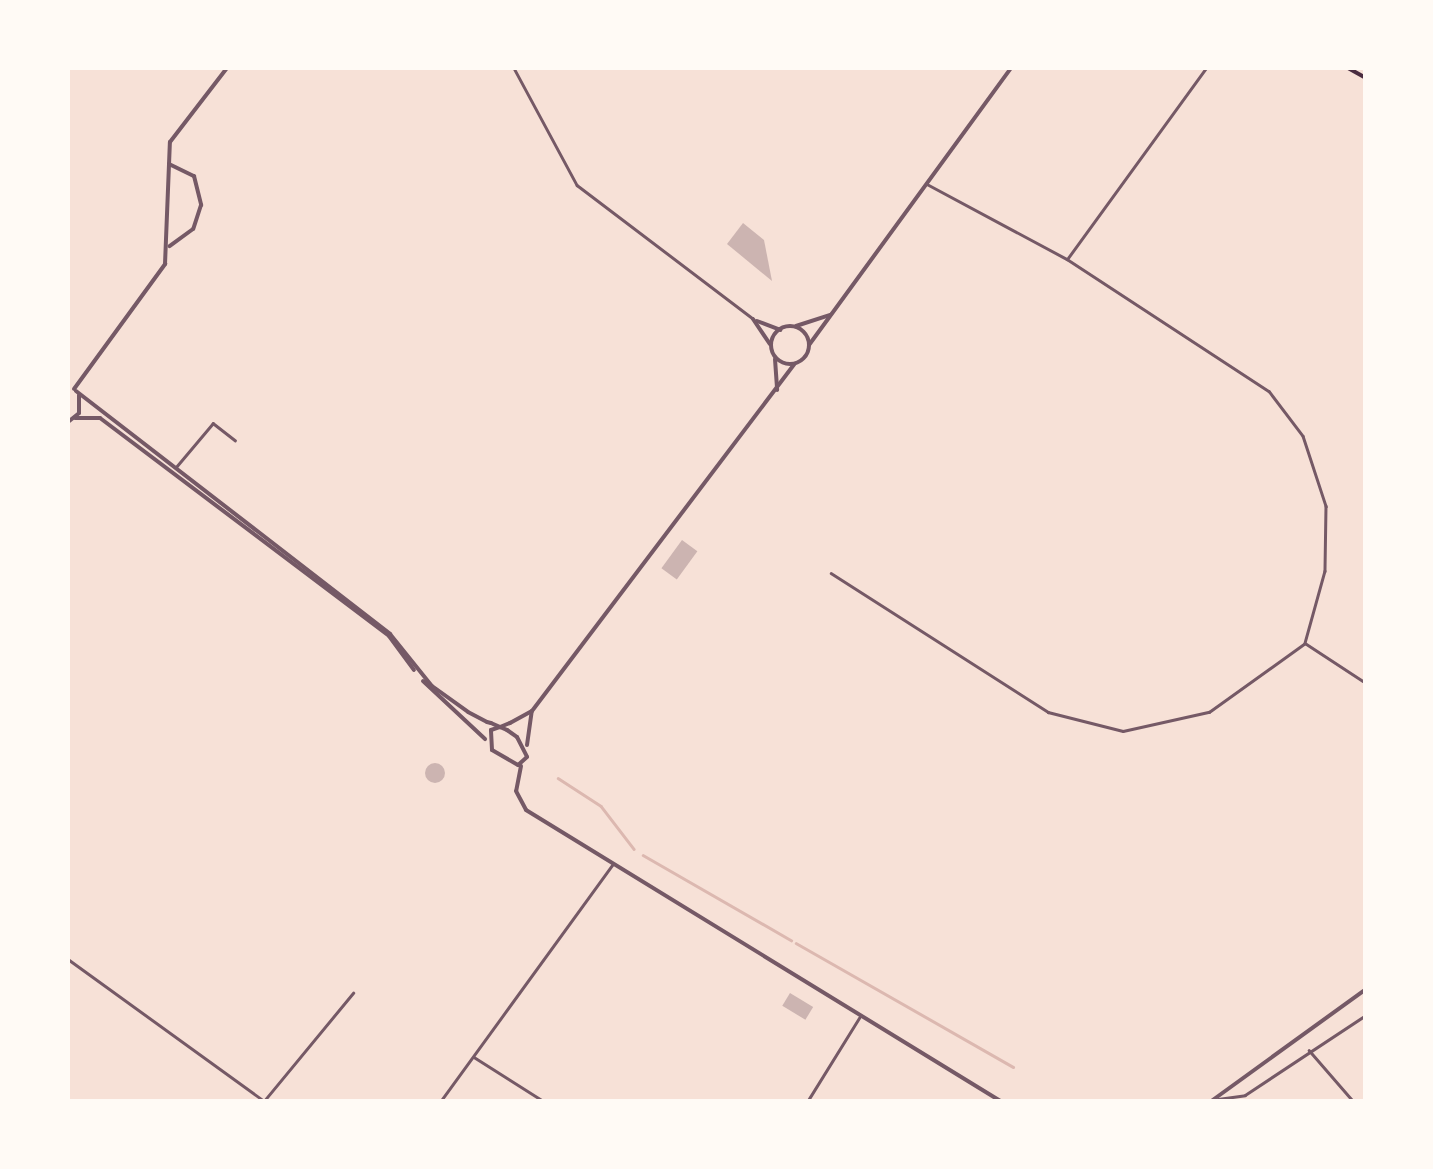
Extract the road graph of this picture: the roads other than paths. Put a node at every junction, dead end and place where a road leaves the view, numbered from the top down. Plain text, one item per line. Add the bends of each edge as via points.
1 (227, 68) edge
2 (514, 68) edge
3 (1011, 68) edge
4 (1206, 68) edge
5 (1348, 68) edge
6 (1366, 78) edge
7 (169, 164) junction
8 (925, 184) junction
9 (170, 246) junction
10 (1067, 259) junction
11 (830, 315) junction
12 (753, 319) junction
13 (793, 327) junction
14 (780, 330) junction
15 (771, 345) junction
16 (810, 345) junction
17 (774, 355) junction
18 (794, 364) junction
19 (68, 386) edge
20 (75, 390) junction
21 (777, 390) junction
22 (75, 418) junction
23 (68, 422) edge
24 (235, 440) dead end
25 (176, 468) junction
26 (830, 574) dead end
27 (1305, 643) junction
28 (1366, 684) edge
29 (532, 711) junction
30 (500, 727) junction
31 (488, 743) junction
32 (526, 750) junction
33 (524, 763) junction
34 (506, 764) junction
35 (517, 776) junction
36 (613, 864) junction
37 (68, 959) edge
38 (1366, 989) edge
39 (354, 994) dead end
40 (1366, 1014) edge
41 (860, 1016) junction
42 (1308, 1049) junction
43 (472, 1056) junction
44 (1246, 1095) junction
45 (1212, 1100) edge
46 (998, 1101) edge
47 (440, 1102) edge
48 (544, 1102) edge
49 (807, 1102) edge
50 (1252, 1102) edge
51 (1354, 1102) edge

1 - 7 street via 177,128
2 - 12 street via 578,185
3 - 8 street
4 - 10 street
5 - 6 main road
7 - 9 street
7 - 9 street via 194,176 202,205 193,228
8 - 10 street
8 - 11 street
9 - 20 street via 156,280
10 - 27 street via 1269,392 1303,436 1326,506 1325,571
11 - 13 street
11 - 16 street
12 - 14 street
12 - 15 street
13 - 14 street
13 - 16 street
14 - 15 street
15 - 17 street
16 - 18 street
17 - 18 street
17 - 21 street
18 - 21 street
19 - 20 street
20 - 22 street
20 - 25 street
21 - 29 street
22 - 23 street
22 - 31 street via 100,418 389,636
24 - 25 street via 213,422
25 - 30 street via 390,634 432,686
26 - 27 street via 1048,712 1123,731 1209,712
27 - 28 street
29 - 30 street
29 - 32 street
30 - 31 street
30 - 32 street
31 - 34 street
32 - 33 street
33 - 34 street
33 - 35 street
34 - 35 street
35 - 36 street via 519,802
36 - 41 street
36 - 43 street
37 - 39 street via 264,1101
38 - 45 street
40 - 42 street
41 - 46 street
41 - 49 street
42 - 44 street
42 - 51 street
43 - 47 street
43 - 48 street
44 - 45 street
44 - 50 street

